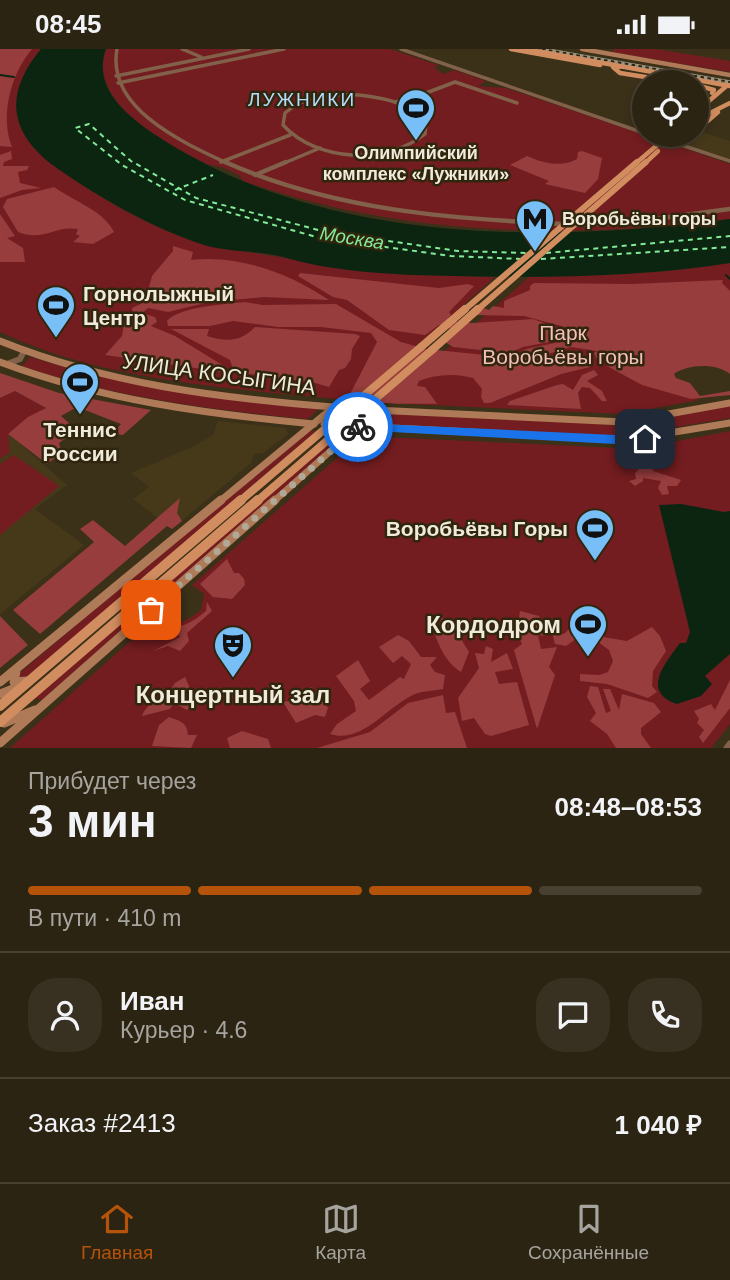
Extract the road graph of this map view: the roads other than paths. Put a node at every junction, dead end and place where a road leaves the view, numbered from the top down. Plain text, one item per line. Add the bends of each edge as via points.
1 (117, 49) edge
2 (182, 49) edge
3 (249, 49) edge
4 (284, 49) edge
5 (401, 49) edge
6 (511, 49) edge
7 (525, 49) edge
8 (582, 49) edge
9 (590, 49) edge
10 (610, 51) edge
11 (204, 58) junction
12 (600, 65) junction
13 (634, 70) edge
14 (654, 70) edge
15 (632, 71) edge
16 (632, 71) edge
17 (730, 74) edge
18 (632, 75) edge
19 (116, 76) junction
20 (709, 79) edge
21 (118, 83) junction
22 (709, 84) edge
23 (709, 85) edge
24 (709, 86) edge
25 (730, 86) edge
26 (709, 89) edge
27 (723, 89) junction
28 (711, 93) junction
29 (413, 98) junction
30 (395, 102) junction
31 (517, 103) dead end
32 (709, 103) edge
33 (730, 103) edge
34 (404, 105) junction
35 (709, 105) edge
36 (722, 107) junction
37 (709, 112) edge
38 (709, 119) edge
39 (632, 128) edge
40 (289, 135) junction
41 (655, 147) edge
42 (663, 147) edge
43 (692, 147) edge
44 (320, 148) junction
45 (730, 161) edge
46 (221, 162) junction
47 (254, 176) junction
48 (730, 209) edge
49 (0, 341) edge
50 (24, 351) junction
51 (36, 356) junction
52 (2, 363) edge
53 (18, 369) junction
54 (730, 403) edge
55 (362, 409) junction
56 (323, 417) junction
57 (730, 423) edge
58 (358, 424) junction
59 (22, 665) junction
60 (10, 674) junction
61 (0, 682) edge
62 (34, 684) junction
63 (0, 693) edge
64 (55, 696) junction
65 (0, 706) edge
66 (42, 708) junction
67 (0, 723) edge
68 (0, 743) edge

1 - 19 street
2 - 11 street
3 - 11 street
4 - 21 street
5 - 39 street
6 - 12 main road, bridge
7 - 13 main road, bridge
8 - 10 main road
9 - 10 main road
10 - 17 main road
11 - 19 street
12 - 15 main road, bridge
12 - 16 main road, bridge
14 - 18 main road, bridge via 613,67 618,73
19 - 21 street
20 - 25 main road, bridge
21 - 46 street via 148,117
22 - 25 main road, bridge
23 - 25 main road, bridge
24 - 28 main road via 714,89
25 - 27 main road
25 - 35 main road
26 - 28 main road
27 - 28 main road
27 - 32 main road
29 - 30 street
29 - 31 street via 455,82
29 - 34 street
30 - 34 street
30 - 40 street via 350,95 304,101 283,115 282,124
33 - 36 main road
34 - 44 street via 426,125 423,136 409,146 368,154
36 - 37 main road
36 - 38 main road
40 - 44 street
40 - 46 street
41 - 62 main road, bridge
42 - 62 main road, bridge via 432,350
43 - 45 street
44 - 47 street
46 - 47 street
47 - 48 street via 360,206 484,222 618,223
49 - 50 main road, УЛИЦА КОСЫГИНА
50 - 51 main road, УЛИЦА КОСЫГИНА
50 - 52 street via 16,362
51 - 53 street via 28,357
51 - 56 main road, УЛИЦА КОСЫГИНА via 92,372
52 - 53 main road, УЛИЦА КОСЫГИНА
53 - 56 main road, УЛИЦА КОСЫГИНА via 78,387 160,403
54 - 55 main road, УЛИЦА КОСЫГИНА, bridge via 624,422
55 - 56 main road, УЛИЦА КОСЫГИНА, bridge via 343,408
55 - 56 main road, bridge via 357,421
55 - 58 main road, bridge
56 - 58 main road, УЛИЦА КОСЫГИНА, bridge
56 - 59 main road
57 - 58 main road, УЛИЦА КОСЫГИНА via 626,440
58 - 64 main road
59 - 60 main road
59 - 62 main road via 13,682
60 - 61 main road
60 - 63 main road
62 - 63 main road
62 - 64 main road via 37,703
62 - 65 main road
62 - 67 main road
64 - 66 main road
66 - 67 main road
66 - 68 main road

